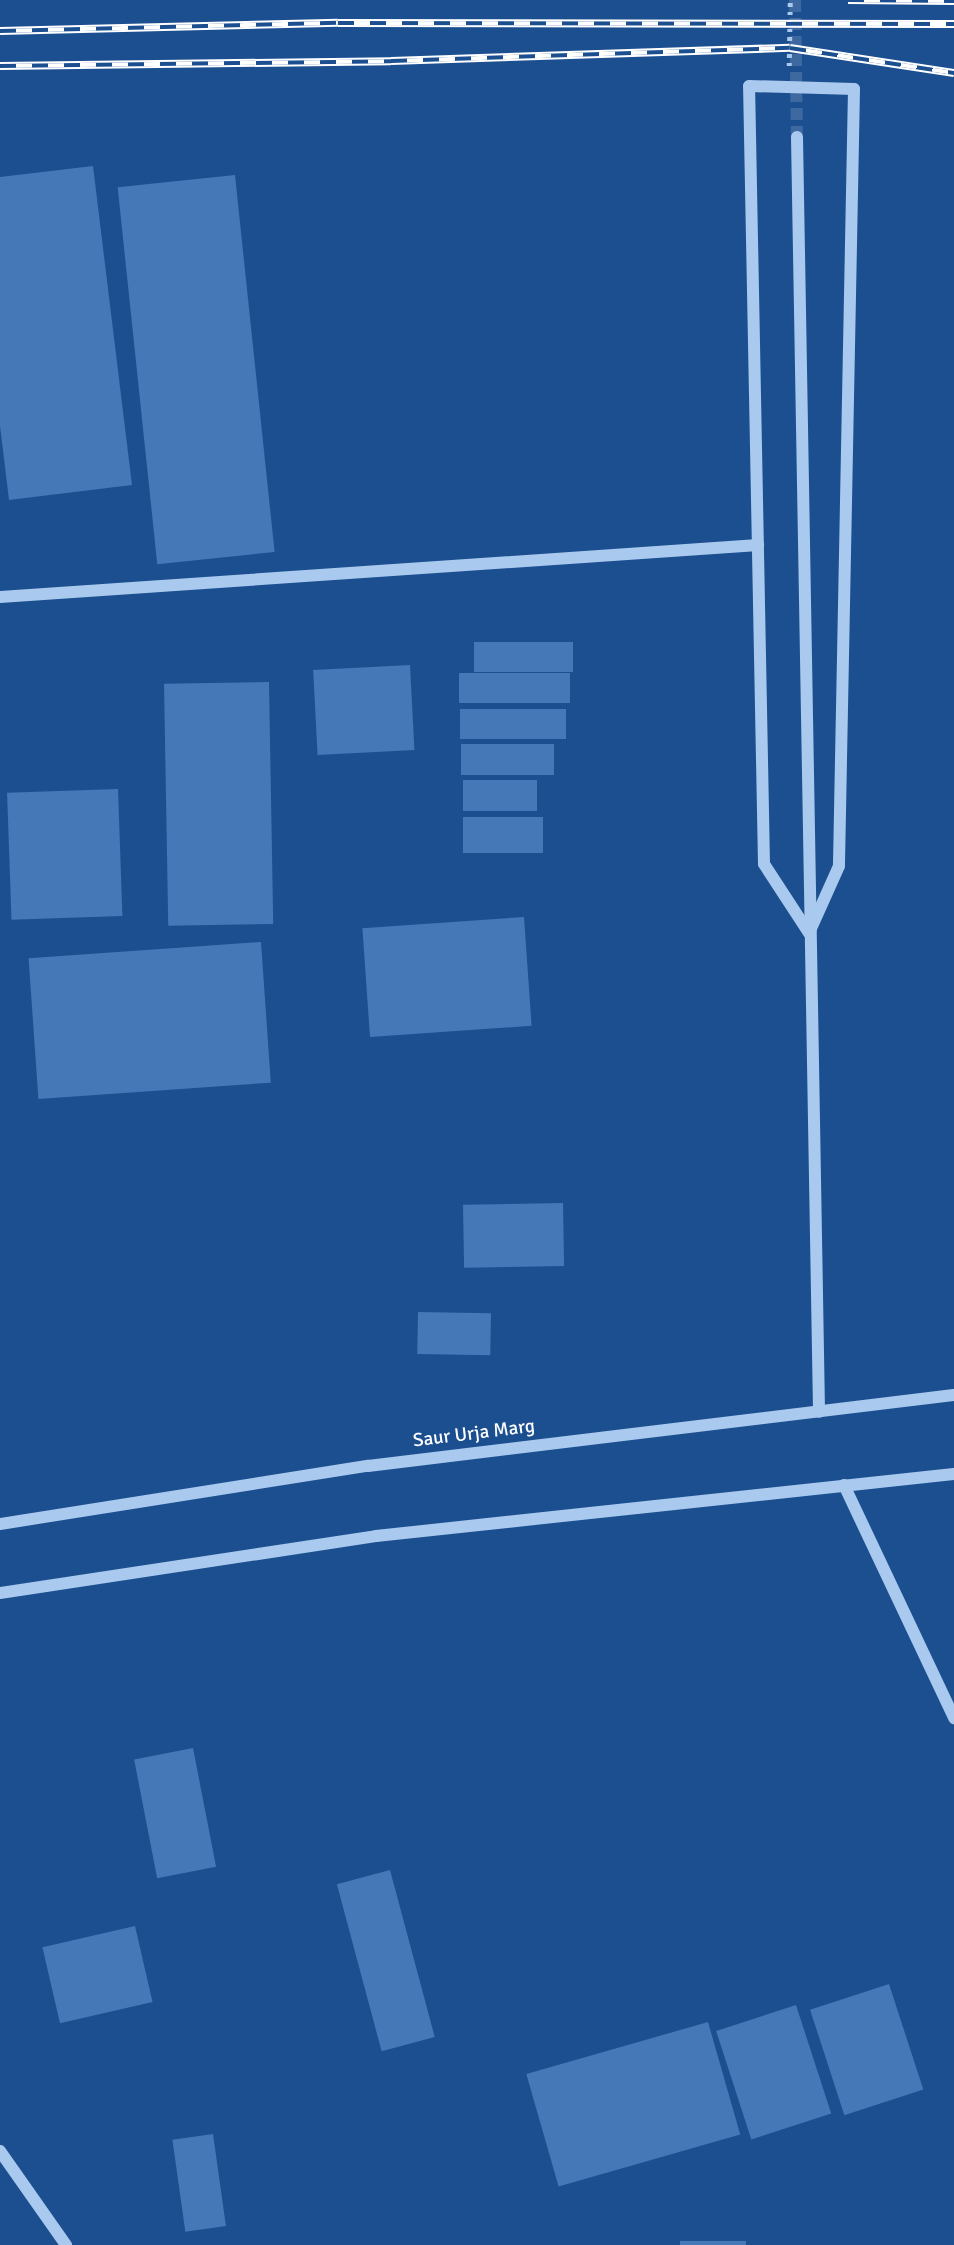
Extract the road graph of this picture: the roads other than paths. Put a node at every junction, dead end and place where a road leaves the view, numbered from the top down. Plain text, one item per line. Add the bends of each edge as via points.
1 (797, 137) tunnel mouth
2 (758, 545) junction
3 (0, 597) edge
4 (809, 933) junction
5 (954, 1395) edge
6 (819, 1412) junction
7 (954, 1474) edge
8 (844, 1486) junction
9 (0, 1524) edge
10 (0, 1593) edge
11 (954, 1718) edge
12 (0, 2151) edge
13 (66, 2245) edge

1 - 4 street
2 - 3 street
2 - 4 street via 764,864
2 - 4 street via 749,86 854,89 839,866
4 - 6 street
5 - 6 street, Saur Urja Marg
6 - 9 street, Saur Urja Marg via 368,1466
7 - 8 street
8 - 10 street via 376,1536
8 - 11 street
12 - 13 street

